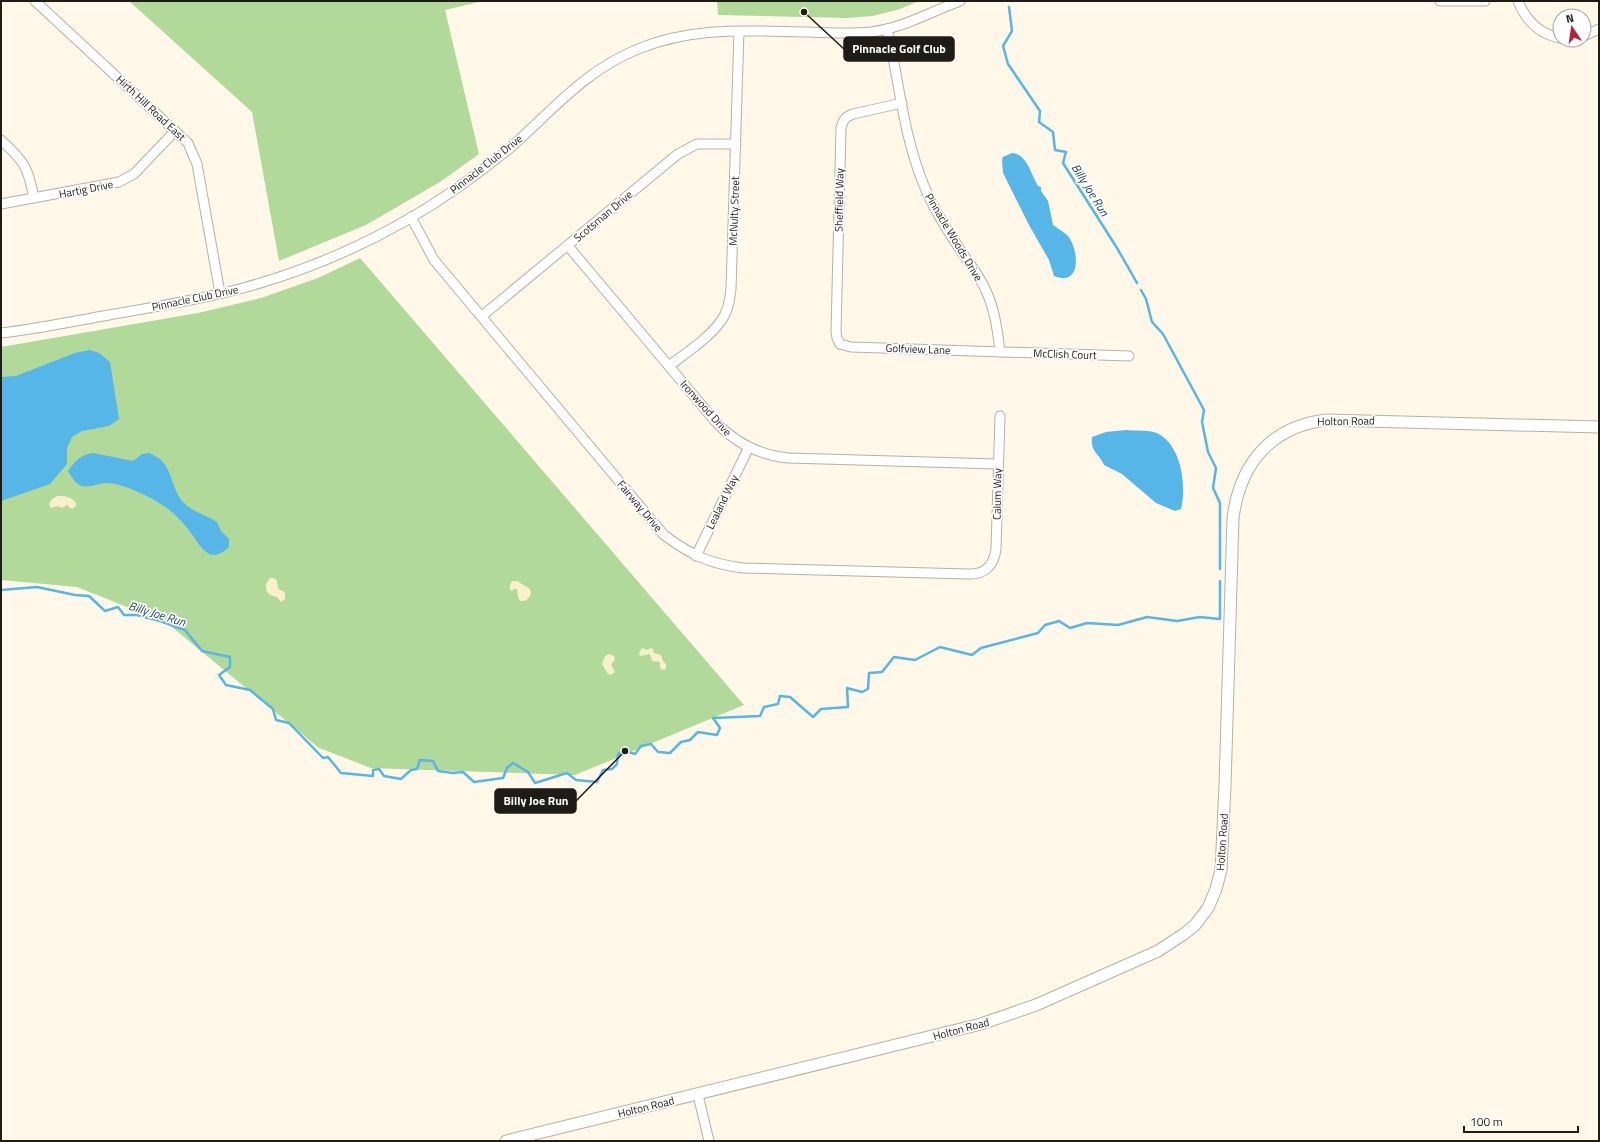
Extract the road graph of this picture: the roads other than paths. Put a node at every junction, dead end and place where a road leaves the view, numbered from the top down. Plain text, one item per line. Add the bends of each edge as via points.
1 (36, 1) edge
2 (960, 1) edge
3 (1440, 1) edge
4 (1485, 1) edge
5 (1518, 1) edge
6 (887, 29) junction
7 (739, 30) junction
8 (1552, 35) edge
9 (902, 103) junction
10 (175, 131) junction
11 (1, 140) edge
12 (736, 144) junction
13 (34, 198) junction
14 (1, 204) edge
15 (411, 217) junction
16 (568, 246) junction
17 (220, 293) junction
18 (482, 316) junction
19 (1, 333) edge
20 (838, 341) joint
21 (1000, 352) junction
22 (1129, 356) dead end
23 (669, 366) junction
24 (1000, 416) dead end
25 (1599, 427) edge
26 (749, 447) junction
27 (997, 464) junction
28 (696, 556) junction
29 (987, 570) joint
30 (698, 1095) junction
31 (506, 1141) edge
32 (709, 1141) edge

1 - 10 street, Hirth Hill Road East
2 - 6 street, Pinnacle Club Drive
3 - 4 street
5 - 8 street via 1532,24
6 - 7 street, Pinnacle Club Drive via 841,33
6 - 9 street, Pinnacle Woods Drive
7 - 12 street, McNulty Street
7 - 15 street, Pinnacle Club Drive via 679,36 635,50 613,61 579,84 509,149 460,186
9 - 20 street, Sheffield Way via 853,114 843,121 841,128 836,332
9 - 21 street, Pinnacle Woods Drive via 909,143 929,198 988,293
10 - 13 street, Hartig Drive via 134,174 119,182
10 - 17 street, Hirth Hill Road East via 188,143 197,164
11 - 13 street via 26,167
12 - 16 street, Scotsman Drive via 702,143 686,148
12 - 23 street, McNulty Street via 729,303 722,321
13 - 14 street, Hartig Drive
15 - 17 street, Pinnacle Club Drive via 356,246 305,268
15 - 18 street, Fairway Drive via 434,260
16 - 18 street, Scotsman Drive
16 - 23 street, Ironwood Drive
17 - 19 street, Pinnacle Club Drive
18 - 28 street, Fairway Drive via 664,535
20 - 21 street, Golfview Lane via 851,347
21 - 22 street, McClish Court
23 - 26 street, Ironwood Drive via 721,428
24 - 27 street, Calum Way
25 - 30 street, Holton Road via 1337,420 1306,424 1286,431 1275,439 1249,466 1242,479 1234,507 1222,864 1208,908 1195,924 1158,951 999,1019
26 - 27 street, Ironwood Drive via 766,454 788,458
26 - 28 street, Lealand Way
27 - 29 street, Calum Way via 996,549 994,560
28 - 29 street, Fairway Drive via 721,565 743,568 968,574
30 - 31 street, Holton Road
30 - 32 street

